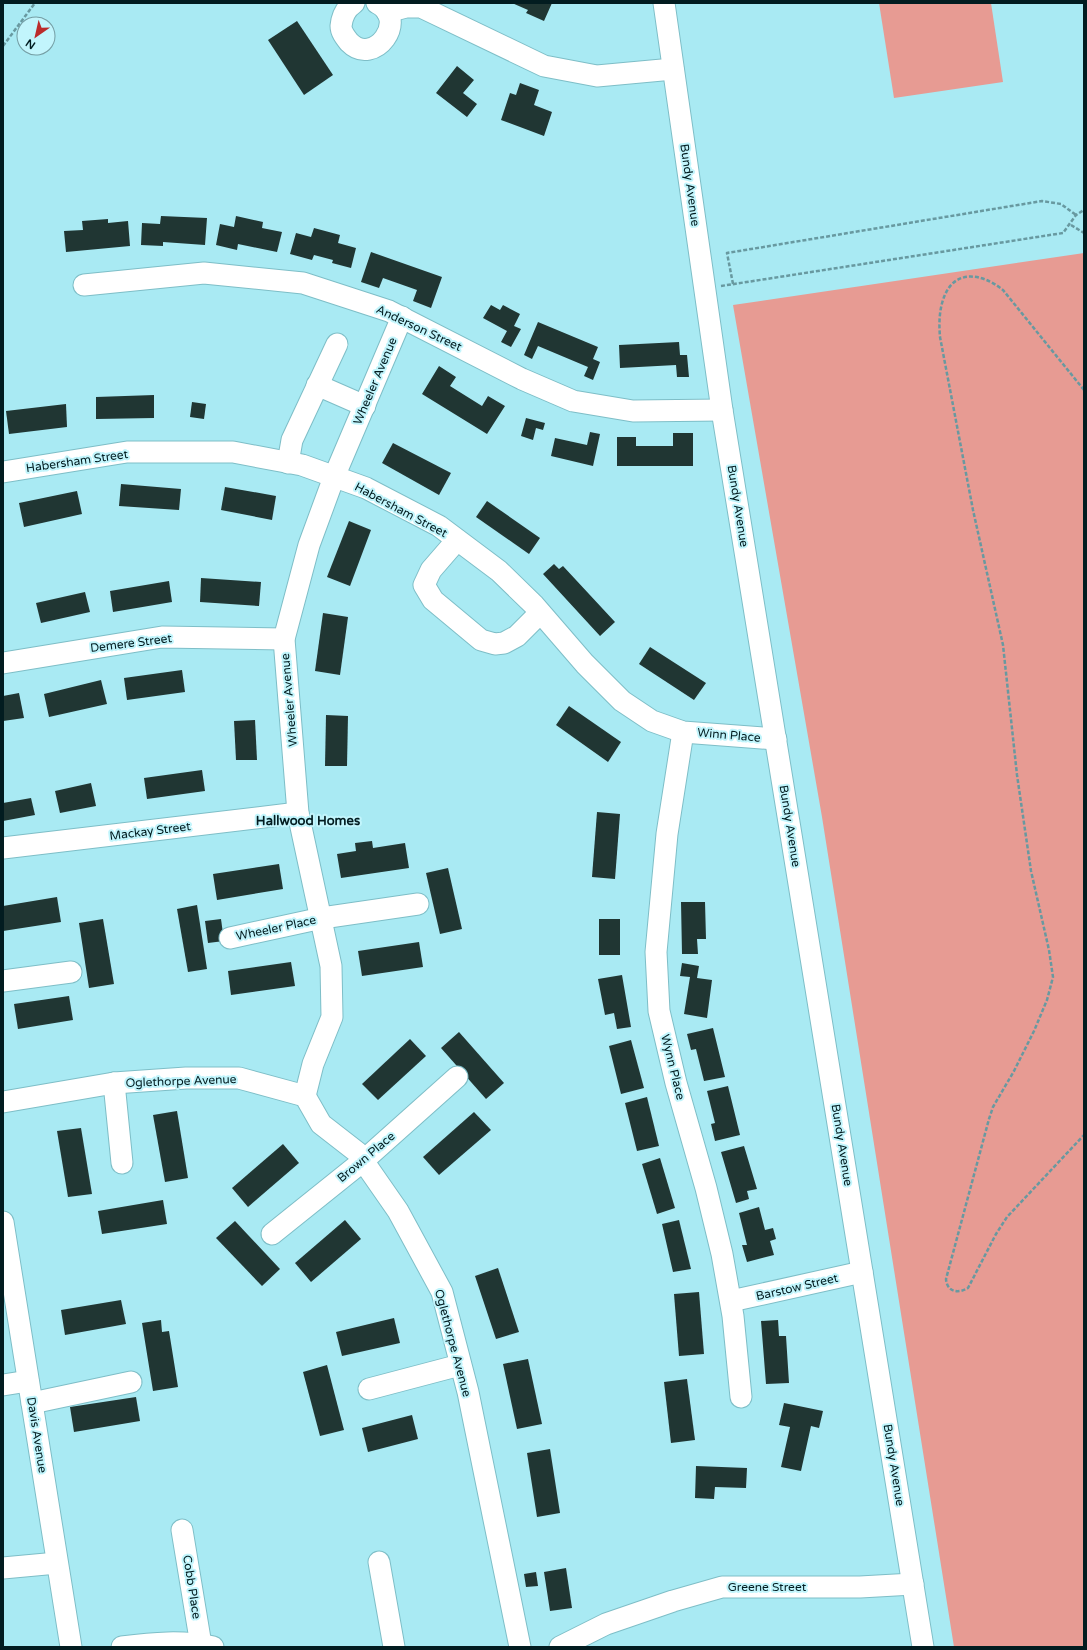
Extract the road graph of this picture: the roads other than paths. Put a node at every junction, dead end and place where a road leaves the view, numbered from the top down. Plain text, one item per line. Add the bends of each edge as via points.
1 (354, 3) edge
2 (664, 3) edge
3 (382, 7) edge
4 (673, 69) junction
5 (84, 285) dead end
6 (402, 318) junction
7 (337, 344) dead end
8 (318, 385) junction
9 (365, 406) junction
10 (722, 410) junction
11 (288, 463) junction
12 (3, 472) edge
13 (334, 477) junction
14 (457, 540) junction
15 (540, 612) junction
16 (284, 639) junction
17 (3, 663) edge
18 (682, 732) junction
19 (776, 740) junction
20 (298, 813) junction
21 (3, 848) edge
22 (418, 904) dead end
23 (322, 918) junction
24 (230, 938) dead end
25 (71, 972) dead end
26 (3, 981) edge
27 (457, 1077) dead end
28 (114, 1083) junction
29 (305, 1096) junction
30 (3, 1102) edge
31 (363, 1161) junction
32 (122, 1163) dead end
33 (3, 1222) edge
34 (272, 1234) dead end
35 (862, 1272) junction
36 (731, 1301) junction
37 (460, 1365) junction
38 (28, 1381) junction
39 (131, 1382) dead end
40 (3, 1385) edge
41 (369, 1389) dead end
42 (741, 1397) dead end
43 (32, 1403) junction
44 (182, 1530) dead end
45 (379, 1562) dead end
46 (57, 1563) junction
47 (3, 1568) edge
48 (913, 1584) junction
49 (207, 1646) edge
50 (71, 1647) edge
51 (122, 1647) edge
52 (394, 1647) edge
53 (520, 1647) edge
54 (560, 1647) edge
55 (923, 1647) edge

1 - 3 street via 346,10 341,29 345,38 360,49 370,49 386,39 390,30 390,20
2 - 4 street, Bundy Avenue
3 - 4 street via 421,7 544,66 597,76
4 - 10 street, Bundy Avenue
5 - 6 street, Anderson Street via 204,273 303,283 389,311
6 - 9 street, Wheeler Avenue
6 - 10 street, Anderson Street via 522,379 573,400 633,411
7 - 8 street
8 - 9 street
8 - 11 street via 292,440
9 - 13 street, Wheeler Avenue
10 - 19 street, Bundy Avenue
11 - 12 street, Habersham Street via 233,452 127,452
11 - 13 street, Habersham Street via 302,465
13 - 14 street, Habersham Street via 366,488 439,526
13 - 16 street, Wheeler Avenue via 308,545
14 - 15 street, Habersham Street via 499,572
14 - 15 street via 431,570 424,585 432,600 481,640 495,644 504,643 517,636
15 - 18 street, Habersham Street via 585,664 622,701 652,721
16 - 17 street, Demere Street via 162,637
16 - 20 street, Wheeler Avenue
18 - 19 street, Winn Place
18 - 36 street, Wynn Place via 667,834 656,952 659,1011 676,1083 706,1188
19 - 35 street, Bundy Avenue
20 - 21 street, Mackay Street
20 - 23 street, Wheeler Avenue
22 - 23 street, Wheeler Place
23 - 24 street, Wheeler Place
23 - 29 street, Wheeler Avenue via 331,966 332,1016 313,1064
25 - 26 street
27 - 31 street, Brown Place
28 - 29 street, Oglethorpe Avenue via 186,1078 239,1078
28 - 30 street, Oglethorpe Avenue
28 - 32 street
29 - 31 street, Oglethorpe Avenue via 321,1124 357,1152
31 - 34 street, Brown Place
31 - 37 street, Oglethorpe Avenue via 398,1211 442,1292
33 - 38 street, Davis Avenue
35 - 36 street, Barstow Street
35 - 48 street, Bundy Avenue
36 - 42 street, Wynn Place
37 - 41 street
37 - 53 street, Oglethorpe Avenue via 468,1392
38 - 40 street
38 - 43 street, Davis Avenue
39 - 43 street
43 - 46 street, Davis Avenue
44 - 49 street, Cobb Place
45 - 52 street
46 - 47 street
46 - 50 street, Davis Avenue
48 - 54 street, Greene Street via 860,1587 722,1587 606,1624
48 - 55 street, Bundy Avenue
49 - 51 street via 156,1642

